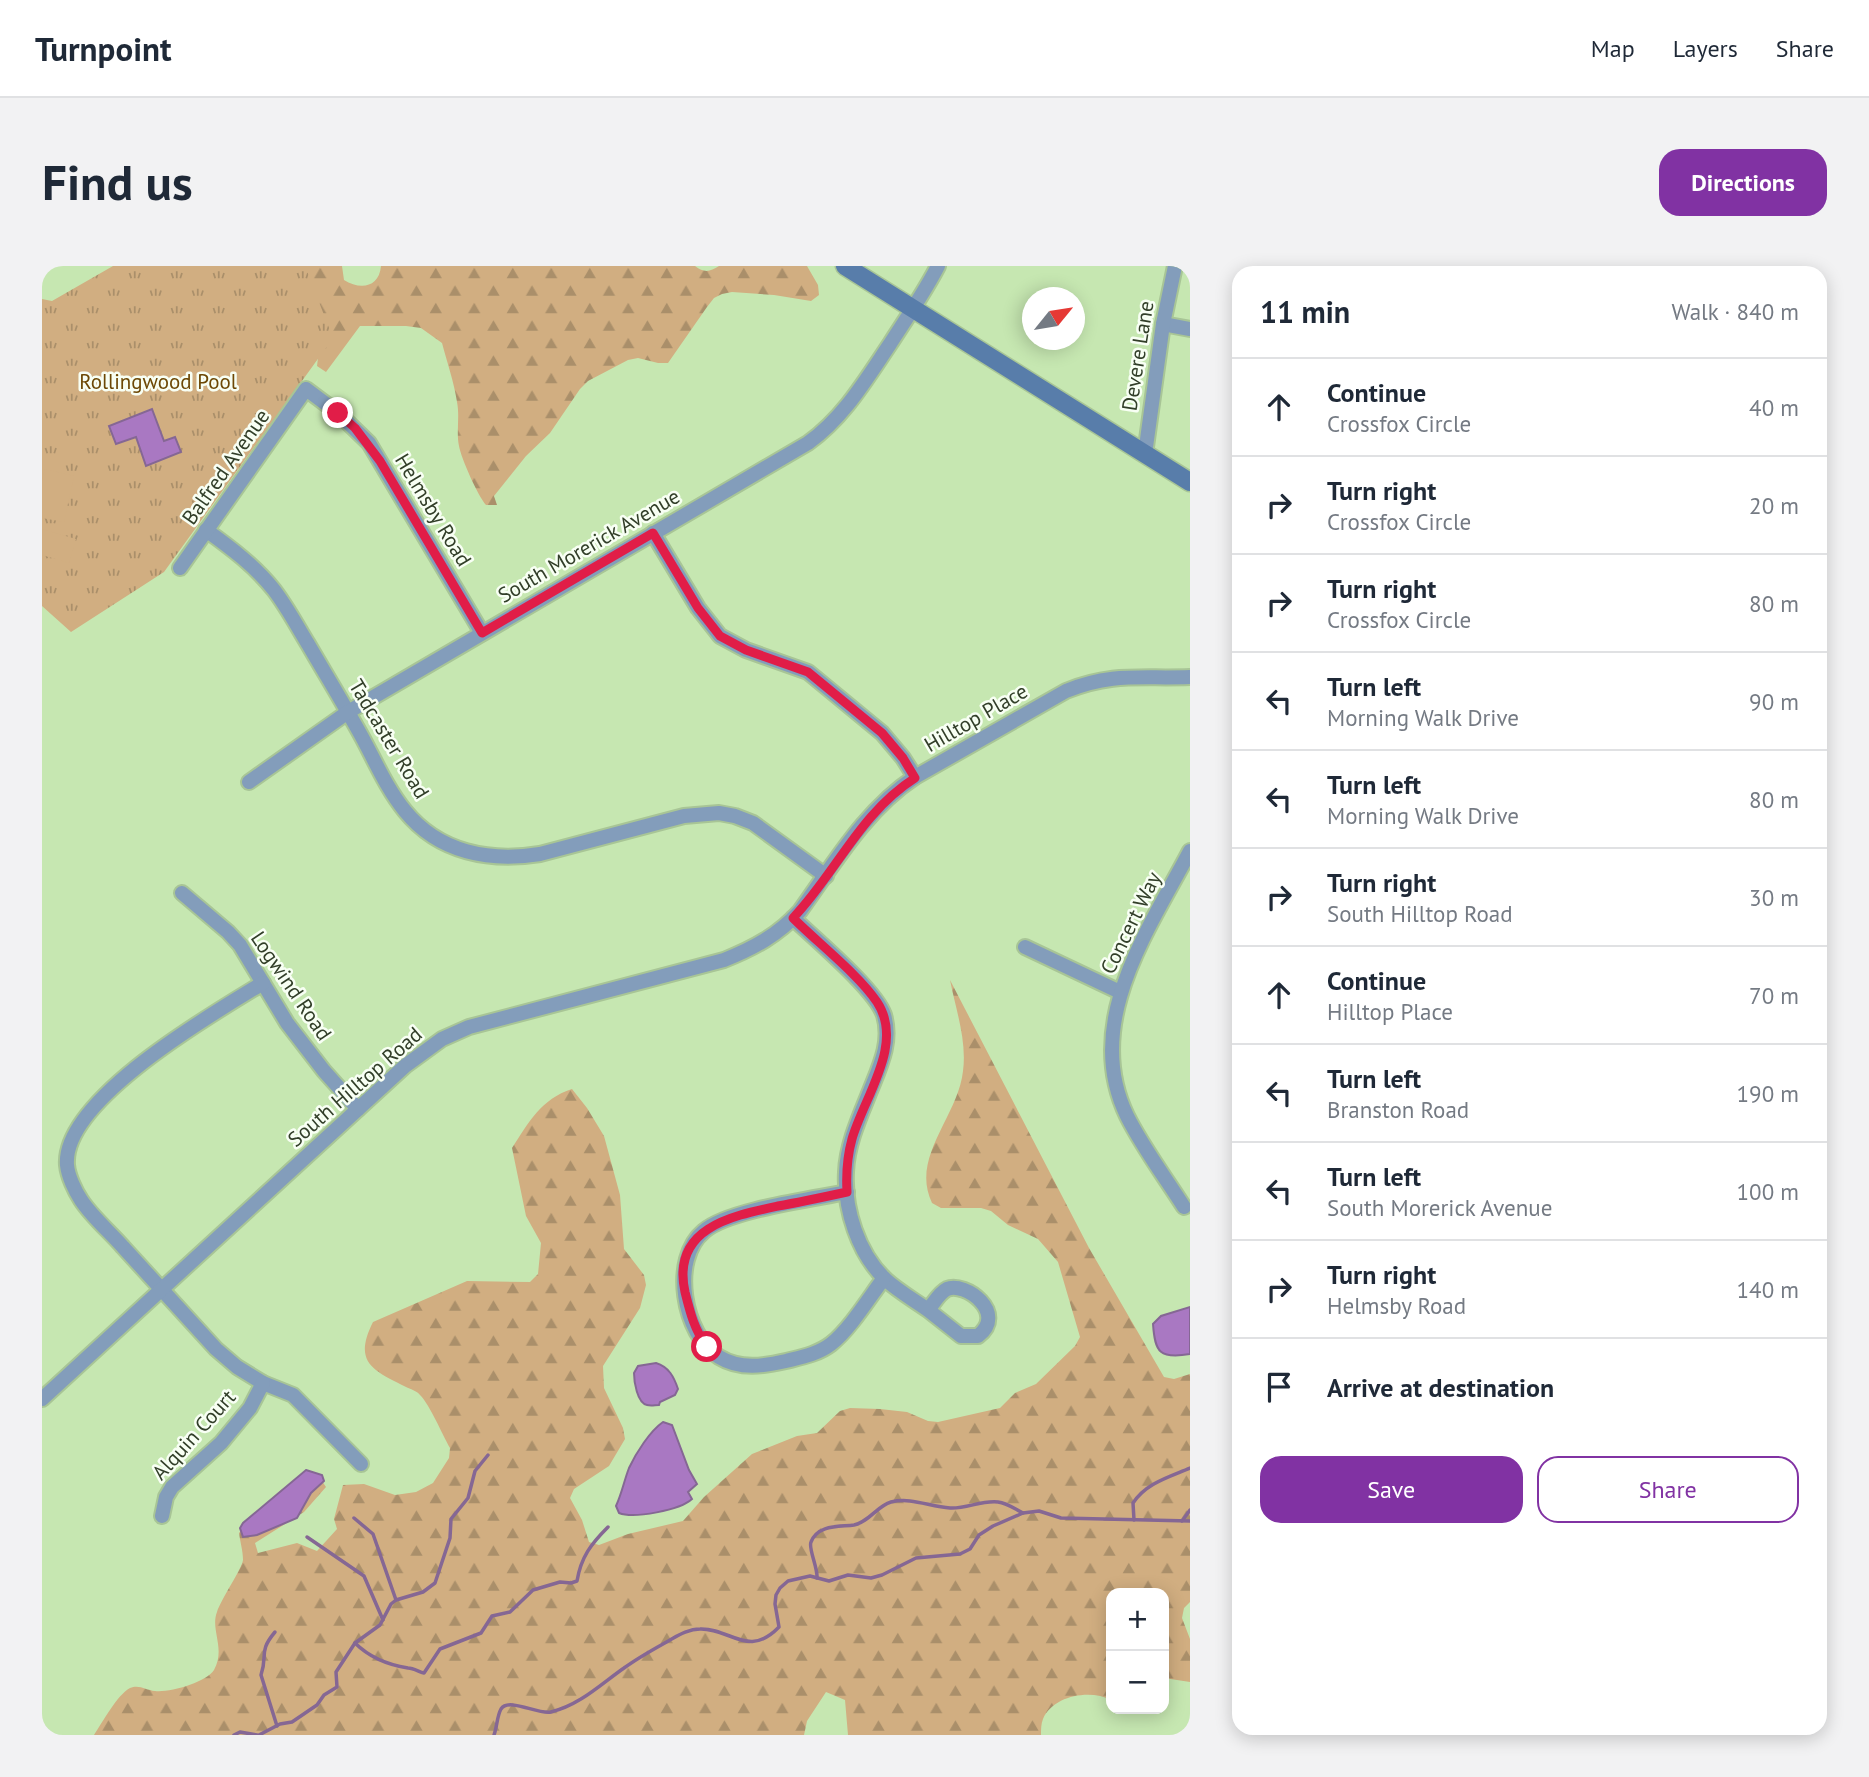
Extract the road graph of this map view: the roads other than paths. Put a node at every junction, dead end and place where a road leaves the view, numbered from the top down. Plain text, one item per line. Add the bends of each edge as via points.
1 (845, 266) edge
2 (938, 266) edge
3 (1175, 266) edge
4 (913, 309) junction
5 (1163, 324) junction
6 (1190, 329) edge
7 (306, 389) joint
8 (1145, 454) junction
9 (1190, 482) edge
10 (206, 530) junction
11 (653, 533) junction
12 (180, 568) dead end
13 (482, 633) junction
14 (1190, 677) edge
15 (348, 712) junction
16 (915, 778) junction
17 (249, 782) dead end
18 (1190, 852) edge
19 (826, 876) junction
20 (182, 893) dead end
21 (793, 918) junction
22 (1025, 947) dead end
23 (263, 983) junction
24 (1120, 992) junction
25 (358, 1109) junction
26 (847, 1192) junction
27 (1184, 1207) dead end
28 (884, 1278) junction
29 (162, 1289) junction
30 (928, 1310) dead end
31 (263, 1383) junction
32 (42, 1399) edge
33 (361, 1464) dead end
34 (162, 1516) dead end

1 - 4 main road
2 - 4 street, South Morerick Avenue
3 - 5 street, Devere Lane
4 - 8 main road
4 - 11 street, South Morerick Avenue via 850,404 826,430
5 - 6 street
5 - 8 street, Devere Lane
7 - 10 street, Balfred Avenue
7 - 13 street, Helmsby Road via 369,443
8 - 9 main road
10 - 12 street, Balfred Avenue
10 - 15 street, Tadcaster Road via 237,552 276,592
11 - 13 street, South Morerick Avenue
11 - 16 street via 720,636 808,672 882,733
13 - 15 street, South Morerick Avenue
14 - 16 street, Hilltop Place via 1089,681
15 - 17 street, South Morerick Avenue
15 - 19 street, Tadcaster Road via 406,812 455,848 477,855 540,854 684,816 719,813 753,823
16 - 19 street, Hilltop Place via 877,808
18 - 24 street, Concert Way
19 - 21 street, South Hilltop Road
20 - 23 street, Logwind Road via 228,932
21 - 25 street, South Hilltop Road via 767,941 724,960 454,1033 405,1066
21 - 26 street via 869,991 887,1028 884,1056 853,1138
22 - 24 street
23 - 25 street, Logwind Road via 303,1046
23 - 29 street via 199,1021 145,1061 86,1116 69,1148 67,1166 81,1200
24 - 27 street, Concert Way via 1112,1038 1117,1089 1140,1139
25 - 29 street, South Hilltop Road
26 - 28 street via 863,1248
26 - 28 street via 734,1216 704,1231 683,1269 698,1334 707,1347 736,1364 770,1365 807,1356 832,1343
28 - 30 street
29 - 31 street via 216,1349
29 - 32 street, South Hilltop Road
31 - 33 street via 293,1395
31 - 34 street, Alquin Court via 250,1408 221,1443 172,1487

